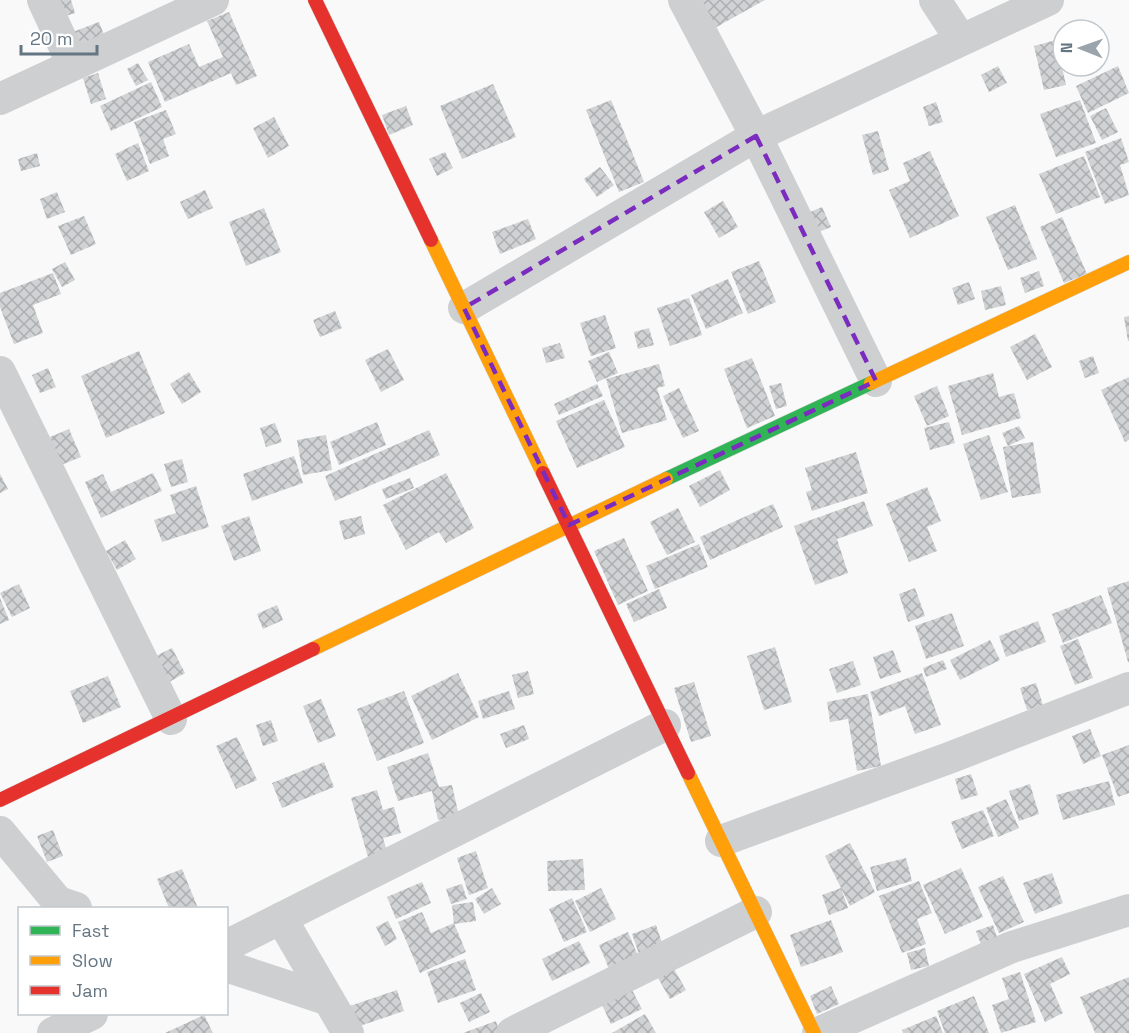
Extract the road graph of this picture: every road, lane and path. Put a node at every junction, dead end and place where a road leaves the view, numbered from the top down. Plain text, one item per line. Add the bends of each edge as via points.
1 (43, 0) edge
2 (213, 0) edge
3 (315, 0) edge
4 (684, 0) edge
5 (934, 0) edge
6 (1048, 0) edge
7 (961, 40) junction
8 (73, 65) junction
9 (0, 99) edge
10 (756, 136) junction
11 (1129, 262) edge
12 (464, 308) junction
13 (0, 372) edge
14 (876, 381) junction
15 (569, 525) junction
16 (1129, 687) edge
17 (171, 718) junction
18 (666, 725) junction
19 (0, 800) edge
20 (0, 832) edge
21 (721, 841) junction
22 (71, 907) edge
23 (1129, 910) edge
24 (756, 912) junction
25 (281, 918) junction
26 (228, 945) edge
27 (228, 967) edge
28 (329, 1000) junction
29 (90, 1015) edge
30 (53, 1033) edge
31 (348, 1033) edge
32 (512, 1033) edge
33 (816, 1033) edge

1 - 8 street
2 - 8 street
3 - 12 street
4 - 10 street
5 - 7 street
6 - 7 street
7 - 10 street
8 - 9 street
10 - 12 street
10 - 14 street
11 - 14 street
12 - 15 street
13 - 17 street
14 - 15 street
15 - 17 street
15 - 18 street
16 - 21 street
17 - 19 street
18 - 21 street
18 - 25 street
20 - 22 street via 58,902
21 - 24 street
23 - 33 street via 1012,947
24 - 32 street
24 - 33 street
25 - 26 street
25 - 28 street
27 - 28 street
28 - 31 street
29 - 30 street

